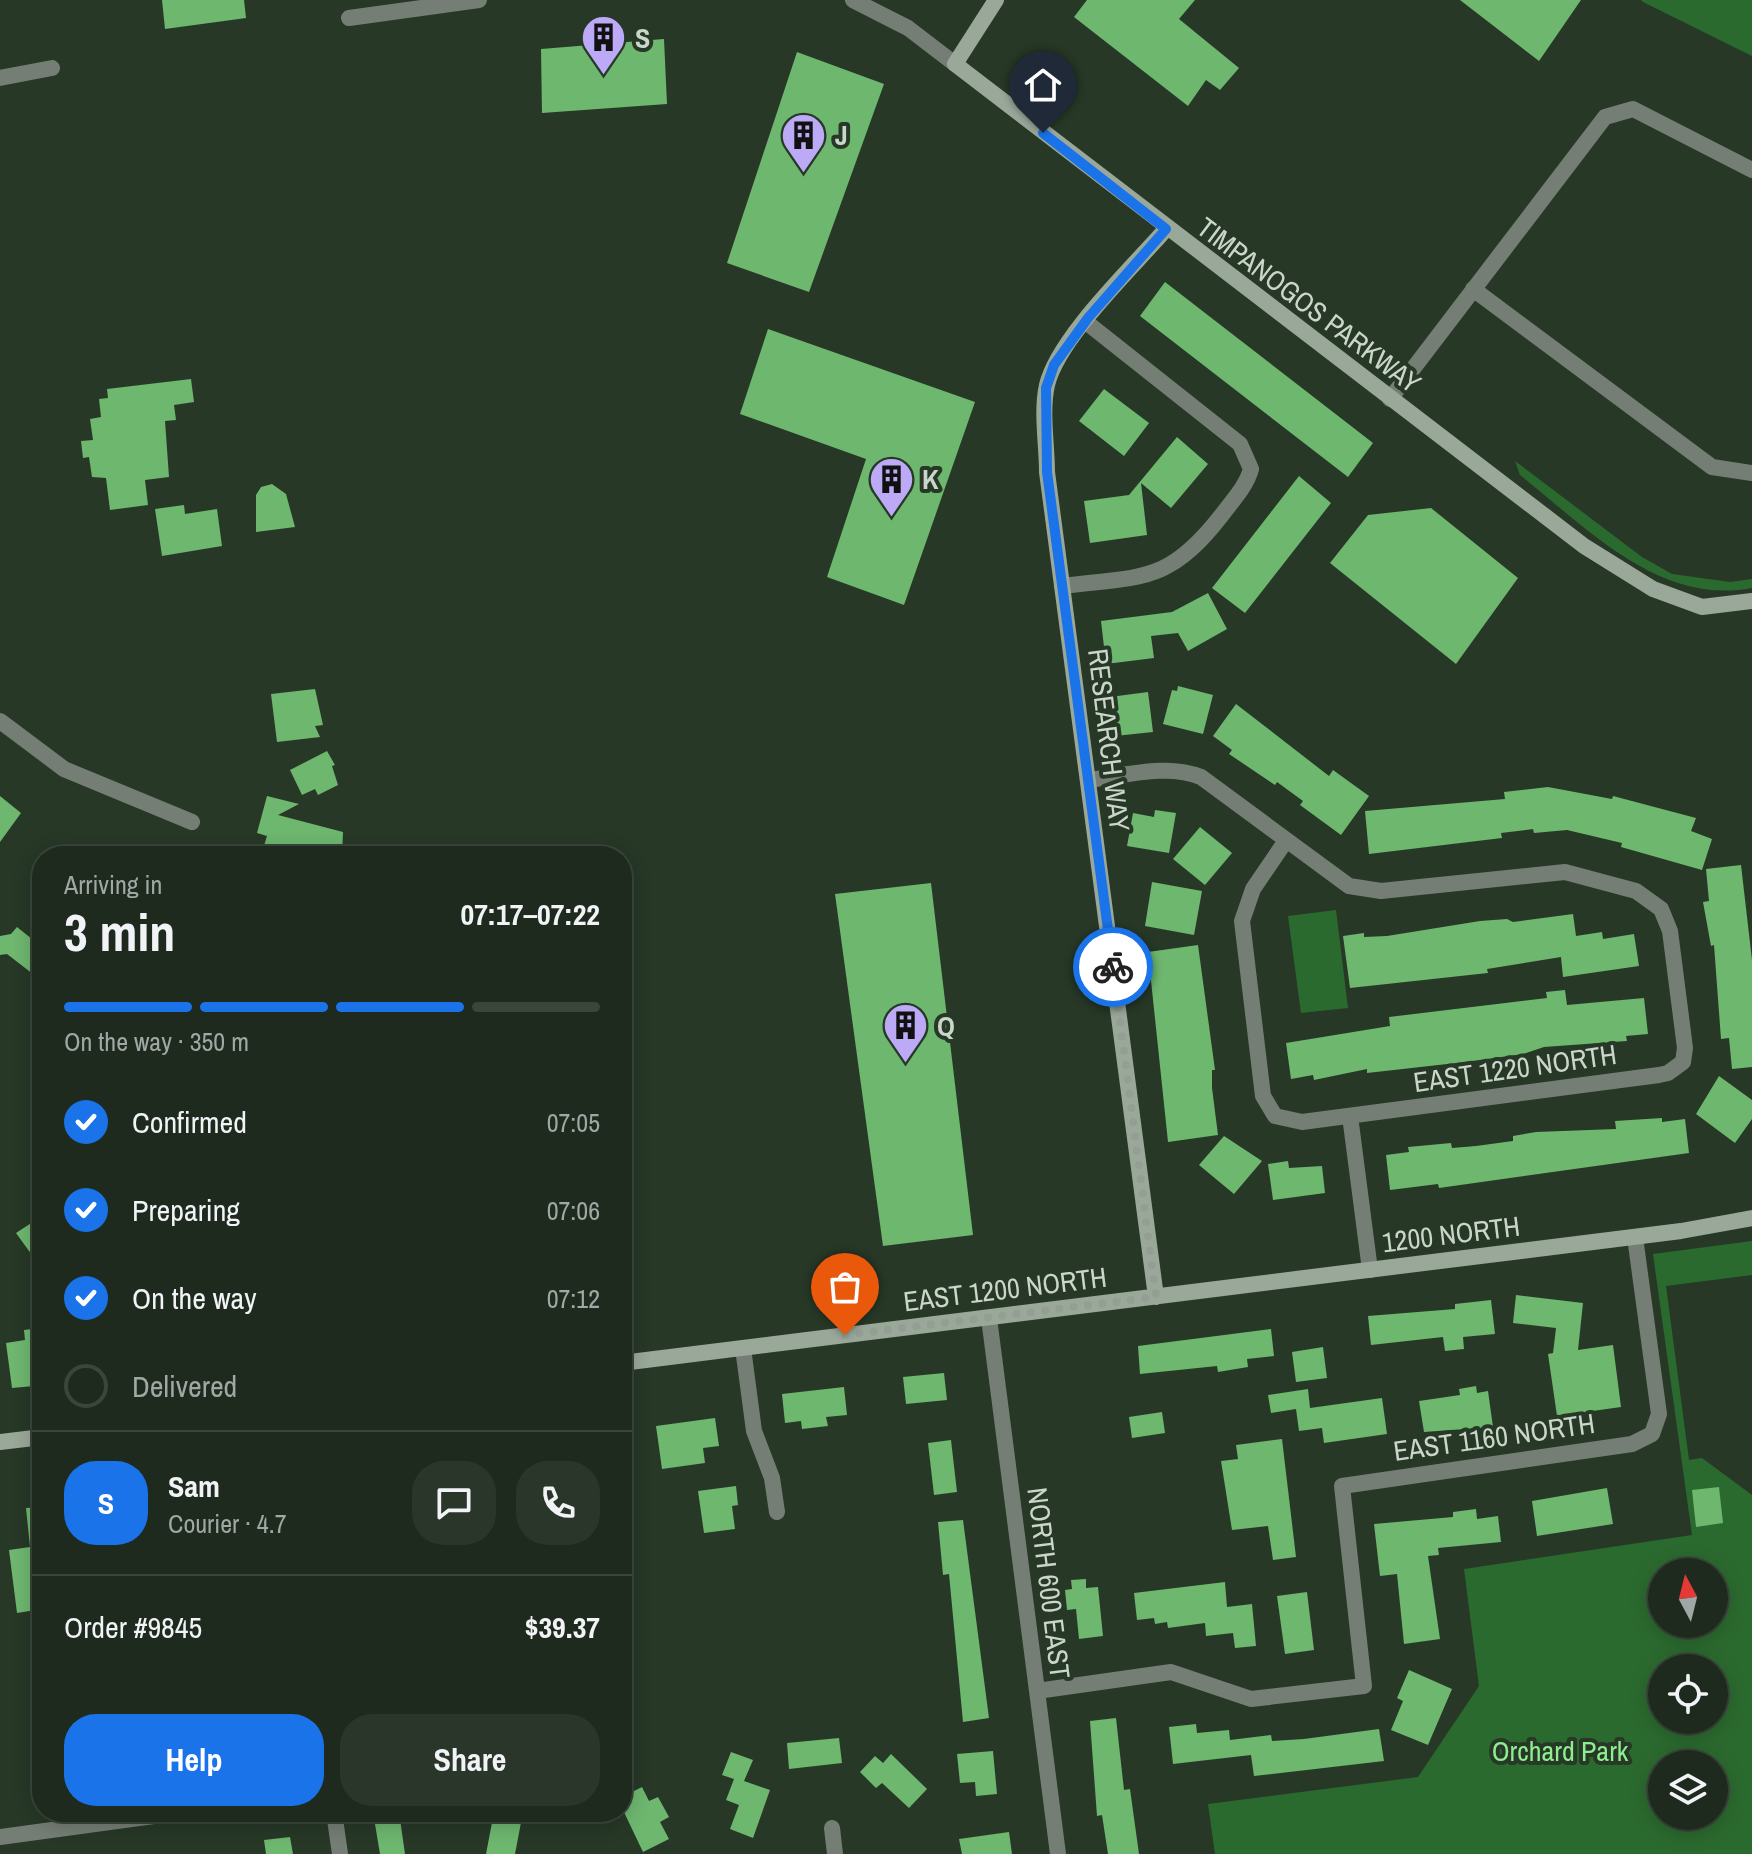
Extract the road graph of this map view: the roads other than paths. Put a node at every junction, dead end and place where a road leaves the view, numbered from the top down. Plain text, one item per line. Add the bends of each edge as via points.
1 (479, 0) edge
2 (853, 0) edge
3 (996, 0) edge
4 (349, 18) dead end
5 (955, 64) junction
6 (52, 68) dead end
7 (0, 78) edge
8 (1752, 170) edge
9 (1166, 229) junction
10 (1473, 289) junction
11 (1086, 322) junction
12 (1390, 399) junction
13 (1752, 473) edge
14 (1062, 586) junction
15 (1752, 601) edge
16 (0, 721) edge
17 (1088, 780) junction
18 (192, 822) dead end
19 (1285, 842) junction
20 (1350, 1116) junction
21 (1752, 1218) edge
22 (1635, 1237) junction
23 (1370, 1270) junction
24 (1156, 1297) junction
25 (989, 1318) junction
26 (743, 1348) junction
27 (632, 1362) edge
28 (32, 1438) edge
29 (0, 1442) edge
30 (777, 1512) dead end
31 (1037, 1691) junction
32 (110, 1822) edge
33 (335, 1822) edge
34 (832, 1828) dead end
35 (0, 1837) edge
36 (340, 1854) edge
37 (835, 1854) edge
38 (1058, 1854) edge

1 - 4 street
2 - 5 street, TIMPANOGOS PARKWAY via 908,28
3 - 5 street
5 - 9 street, TIMPANOGOS PARKWAY
6 - 7 street
8 - 10 street via 1633,109 1605,117
9 - 11 street, RESEARCH WAY
9 - 12 street, TIMPANOGOS PARKWAY
10 - 12 street
10 - 13 street via 1712,467
11 - 14 street, RESEARCH WAY via 1054,365 1046,388 1047,472
11 - 14 street via 1240,444 1251,469 1243,488 1203,539 1170,567
12 - 15 street, TIMPANOGOS PARKWAY via 1584,546 1653,589 1702,607
14 - 17 street, RESEARCH WAY
16 - 18 street via 64,769
17 - 19 street via 1189,772
17 - 24 street, RESEARCH WAY
19 - 20 street, EAST 1220 NORTH via 1253,889 1242,921 1263,1096 1275,1116 1287,1121
19 - 20 street, EAST 1220 NORTH via 1332,877 1366,890 1565,872 1636,891 1661,909 1670,931 1685,1048 1683,1062 1668,1073
20 - 23 street
21 - 22 street, 1200 NORTH
22 - 23 street, 1200 NORTH
22 - 31 street, EAST 1160 NORTH via 1659,1414 1652,1434 1632,1444 1342,1486 1364,1686 1251,1699 1171,1672
23 - 24 street, 1200 NORTH
24 - 25 street, EAST 1200 NORTH
25 - 26 street, EAST 1200 NORTH
25 - 31 street, NORTH 600 EAST
26 - 27 street, EAST 1200 NORTH
26 - 30 street via 754,1431 772,1478
28 - 29 street
31 - 38 street, NORTH 600 EAST
32 - 35 street
33 - 36 street
34 - 37 street

